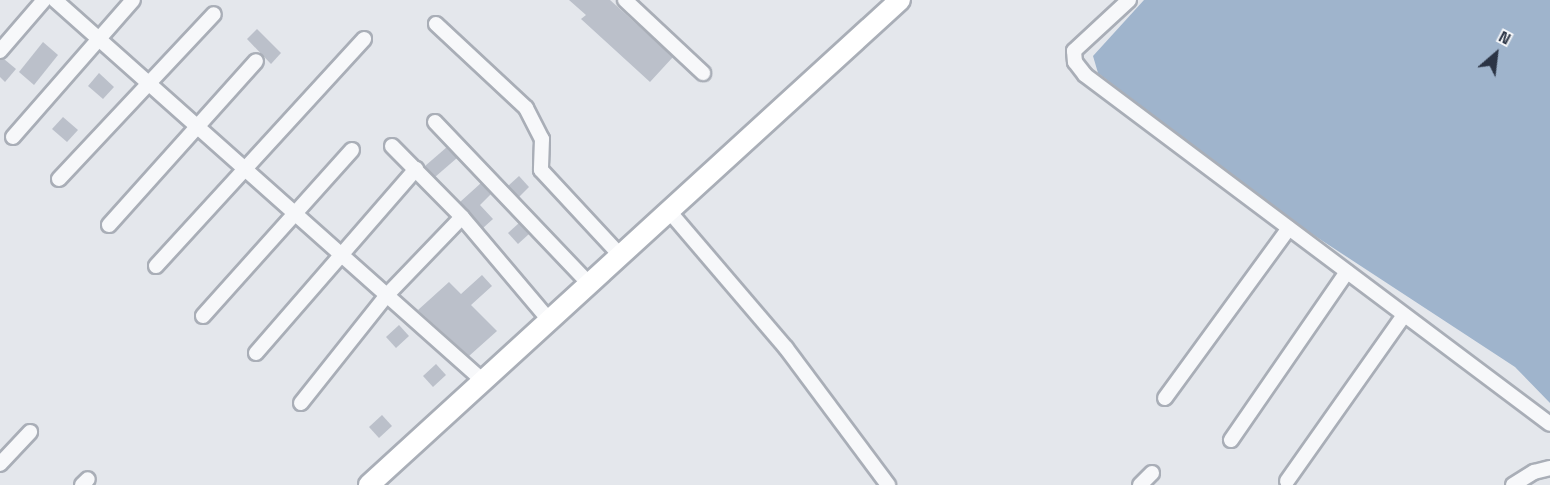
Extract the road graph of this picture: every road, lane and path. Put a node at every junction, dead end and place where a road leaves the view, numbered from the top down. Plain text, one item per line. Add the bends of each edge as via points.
1 (44, 0) edge
2 (55, 0) edge
3 (133, 0) edge
4 (625, 0) edge
5 (900, 0) edge
6 (1129, 0) edge
7 (214, 14) dead end
8 (436, 24) dead end
9 (99, 39) junction
10 (364, 39) dead end
11 (0, 51) edge
12 (256, 61) dead end
13 (703, 74) dead end
14 (148, 84) junction
15 (435, 122) dead end
16 (196, 127) junction
17 (13, 136) dead end
18 (392, 146) dead end
19 (352, 150) dead end
20 (244, 169) junction
21 (416, 170) junction
22 (58, 179) dead end
23 (669, 211) junction
24 (296, 213) junction
25 (462, 217) junction
26 (110, 225) dead end
27 (1289, 228) junction
28 (339, 254) junction
29 (621, 256) junction
30 (156, 266) dead end
31 (1347, 272) junction
32 (590, 285) junction
33 (387, 295) junction
34 (1404, 315) junction
35 (203, 316) dead end
36 (549, 320) junction
37 (256, 353) dead end
38 (481, 379) junction
39 (1165, 398) dead end
40 (301, 403) dead end
41 (1550, 423) edge
42 (30, 432) dead end
43 (1232, 440) dead end
44 (0, 464) edge
45 (1550, 468) edge
46 (1152, 473) dead end
47 (1287, 481) dead end
48 (369, 485) edge
49 (888, 485) edge
50 (1140, 485) edge
51 (1513, 485) edge

1 - 11 street
2 - 9 street
3 - 9 street
4 - 13 street
5 - 23 street
6 - 27 street via 1080,44 1074,51 1075,62 1085,75
7 - 14 street
8 - 29 street via 526,108 542,138 541,170
9 - 14 street
9 - 17 street
10 - 20 street
12 - 16 street
14 - 16 street
14 - 22 street
15 - 32 street
16 - 20 street
16 - 26 street
18 - 21 street
19 - 24 street
20 - 24 street
20 - 30 street
21 - 25 street
21 - 28 street
23 - 29 street
23 - 49 street via 786,348
24 - 28 street
24 - 35 street
25 - 33 street
25 - 36 street
27 - 31 street
27 - 39 street
28 - 33 street
28 - 37 street
29 - 32 street
31 - 34 street
31 - 43 street
32 - 36 street
33 - 38 street
33 - 40 street
34 - 41 street
34 - 47 street
36 - 38 street
38 - 48 street
42 - 44 street
45 - 51 street via 1534,472
46 - 50 street

